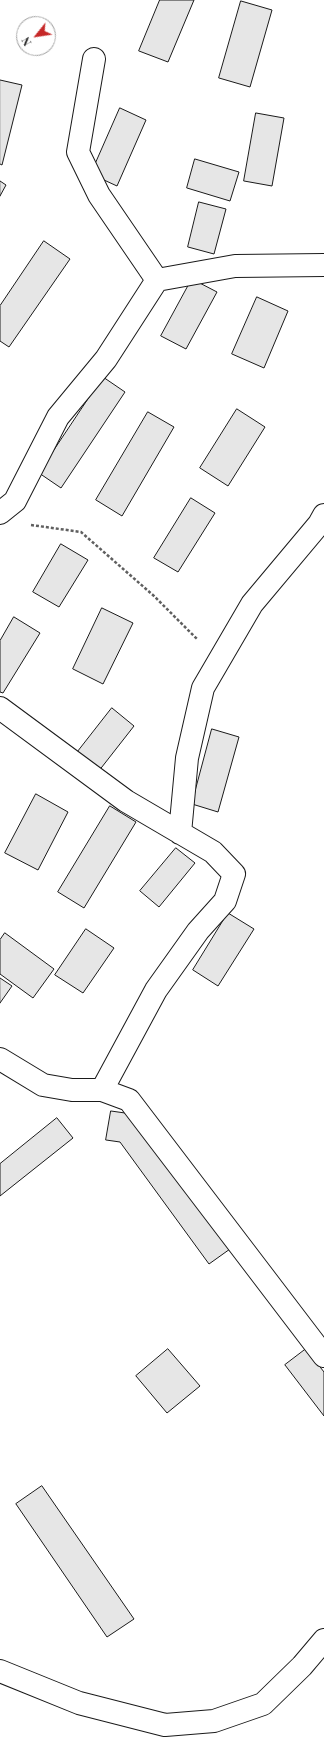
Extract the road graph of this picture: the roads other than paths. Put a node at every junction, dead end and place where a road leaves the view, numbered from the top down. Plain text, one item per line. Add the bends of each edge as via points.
1 (94, 59) dead end
2 (324, 265) edge
3 (157, 280) junction
4 (0, 513) edge
5 (324, 515) edge
6 (0, 708) edge
7 (180, 833) junction
8 (0, 1059) edge
9 (102, 1090) junction
10 (324, 1356) edge
11 (324, 1640) edge
12 (0, 1670) edge

1 - 3 street via 78,152 99,195
2 - 3 street via 236,266
3 - 4 street via 106,359 58,417 15,501
5 - 7 street via 252,604 203,688 187,758
6 - 7 street via 126,801
7 - 9 street via 213,852 234,874 225,901 198,932 156,990
8 - 9 street via 43,1085 72,1090
9 - 10 street via 129,1100
11 - 12 street via 302,1666 263,1704 214,1722 165,1725 79,1704

